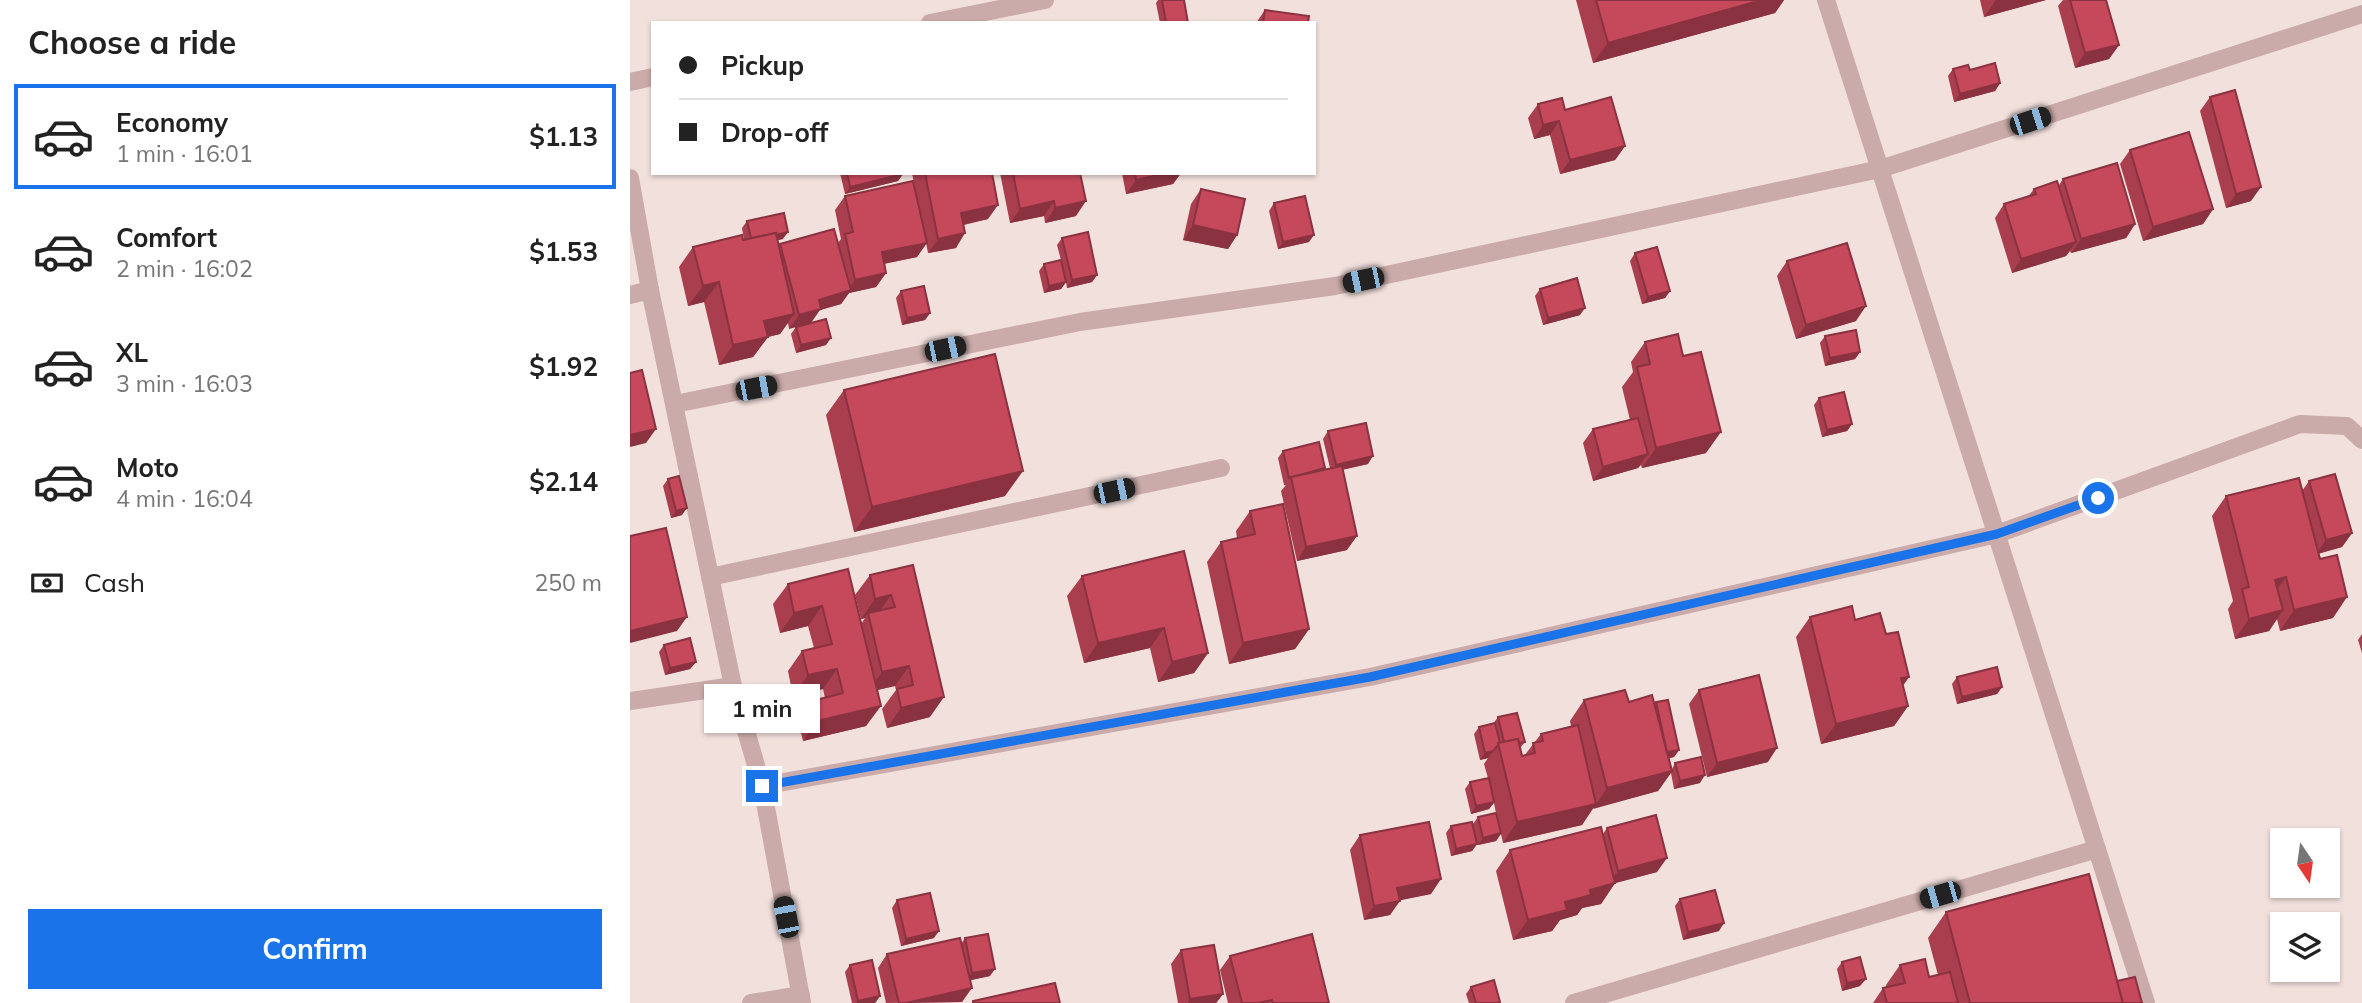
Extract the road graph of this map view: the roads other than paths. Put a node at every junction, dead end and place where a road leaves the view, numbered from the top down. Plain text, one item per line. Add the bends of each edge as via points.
1 (1045, 0) edge
2 (1826, 0) edge
3 (2362, 14) edge
4 (940, 21) edge
5 (651, 77) edge
6 (630, 82) edge
7 (1880, 169) junction
8 (630, 178) edge
9 (650, 290) junction
10 (630, 295) edge
11 (675, 404) junction
12 (2362, 440) edge
13 (1221, 468) dead end
14 (1997, 534) junction
15 (710, 577) junction
16 (733, 686) junction
17 (630, 701) edge
18 (762, 786) junction
19 (2097, 849) junction
20 (802, 999) edge
21 (751, 1003) edge
22 (1574, 1003) edge
23 (2146, 1003) edge

1 - 4 street
2 - 7 street
3 - 7 street
5 - 6 street
7 - 11 street via 1335,286 1080,322
7 - 14 street
8 - 9 street
9 - 10 street
9 - 11 street
11 - 15 street
12 - 14 street via 2347,426 2300,424
13 - 15 street
14 - 18 street via 1370,677
14 - 19 street
15 - 16 street
16 - 17 street
16 - 18 street
18 - 20 street
19 - 22 street
19 - 23 street
20 - 21 street

